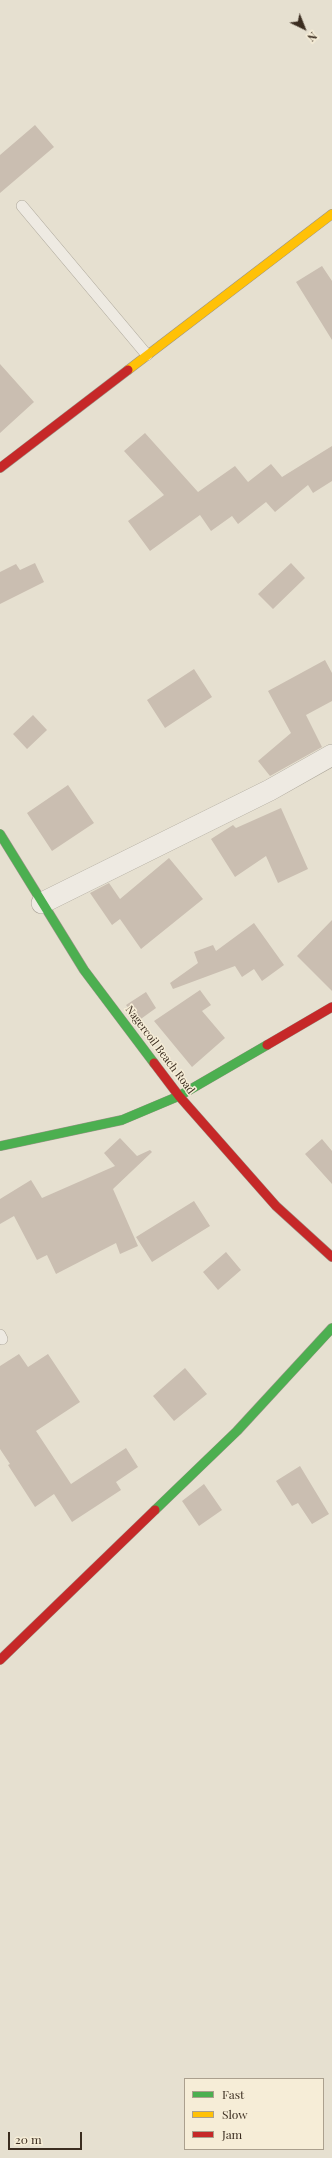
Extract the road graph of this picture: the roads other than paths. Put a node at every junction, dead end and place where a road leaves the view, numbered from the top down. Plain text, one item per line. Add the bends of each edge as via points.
1 (22, 206) dead end
2 (332, 214) edge
3 (147, 355) junction
4 (0, 468) edge
5 (332, 755) edge
6 (0, 834) edge
7 (42, 903) junction
8 (332, 1007) edge
9 (179, 1096) junction
10 (0, 1146) edge
11 (332, 1257) edge
12 (332, 1328) edge
13 (0, 1660) edge

1 - 3 lane
2 - 3 street
3 - 4 street
5 - 7 street via 270,790
6 - 7 street, Nagercoil Beach Road
7 - 9 street, Nagercoil Beach Road via 84,970
8 - 9 street
9 - 10 street via 122,1120
9 - 11 street, Nagercoil Beach Road via 276,1206
12 - 13 street via 237,1431

